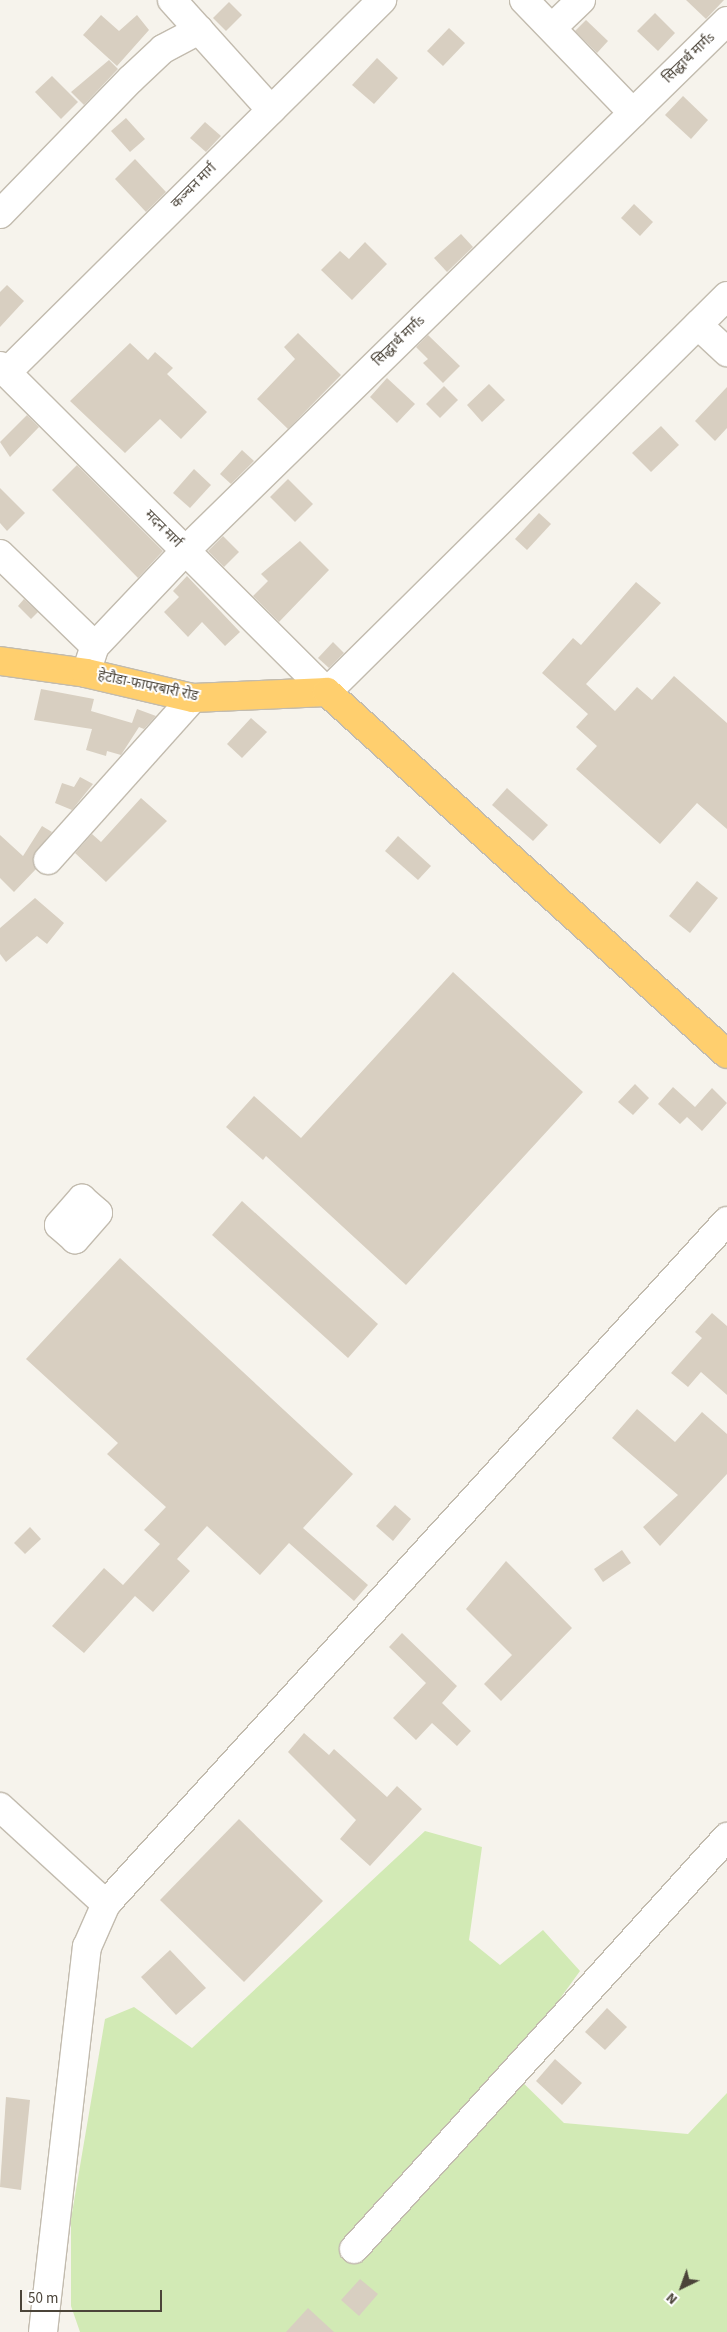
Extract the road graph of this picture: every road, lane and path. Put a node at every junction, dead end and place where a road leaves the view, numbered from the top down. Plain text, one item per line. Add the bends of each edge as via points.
1 (172, 0) edge
2 (382, 0) edge
3 (524, 0) edge
4 (580, 0) edge
5 (727, 21) edge
6 (553, 27) junction
7 (199, 30) junction
8 (271, 110) junction
9 (633, 113) junction
10 (0, 214) edge
11 (727, 296) edge
12 (698, 325) junction
13 (727, 352) edge
14 (3, 370) edge
15 (185, 551) junction
16 (0, 554) edge
17 (95, 646) junction
18 (0, 660) edge
19 (86, 672) junction
20 (327, 692) junction
21 (193, 698) junction
22 (48, 860) dead end
23 (727, 1054) edge
24 (727, 1221) edge
25 (0, 1807) edge
26 (727, 1837) edge
27 (106, 1904) junction
28 (354, 2249) dead end
29 (43, 2332) edge

1 - 7 street
2 - 8 street, कञ्चन मार्ग
3 - 6 street
4 - 6 street
5 - 9 street, सिद्धार्थ मार्गs
6 - 9 street
7 - 8 street
7 - 10 street via 164,49 131,79
8 - 14 street, कञ्चन मार्ग
9 - 15 street, सिद्धार्थ मार्गs
11 - 12 street
12 - 13 street
12 - 20 street
14 - 15 street, मदन मार्ग
15 - 17 street, सिद्धार्थ मार्गs
15 - 20 street, मदन मार्ग
16 - 17 street
17 - 19 street, सिद्धार्थ मार्गs
18 - 19 highway, हेटौडा-फापरबारी रोड
19 - 21 highway, हेटौडा-फापरबारी रोड
20 - 21 highway, हेटौडा-फापरबारी रोड
20 - 23 highway
21 - 22 street
24 - 27 street
25 - 27 street
26 - 28 street
27 - 29 street via 87,1947

